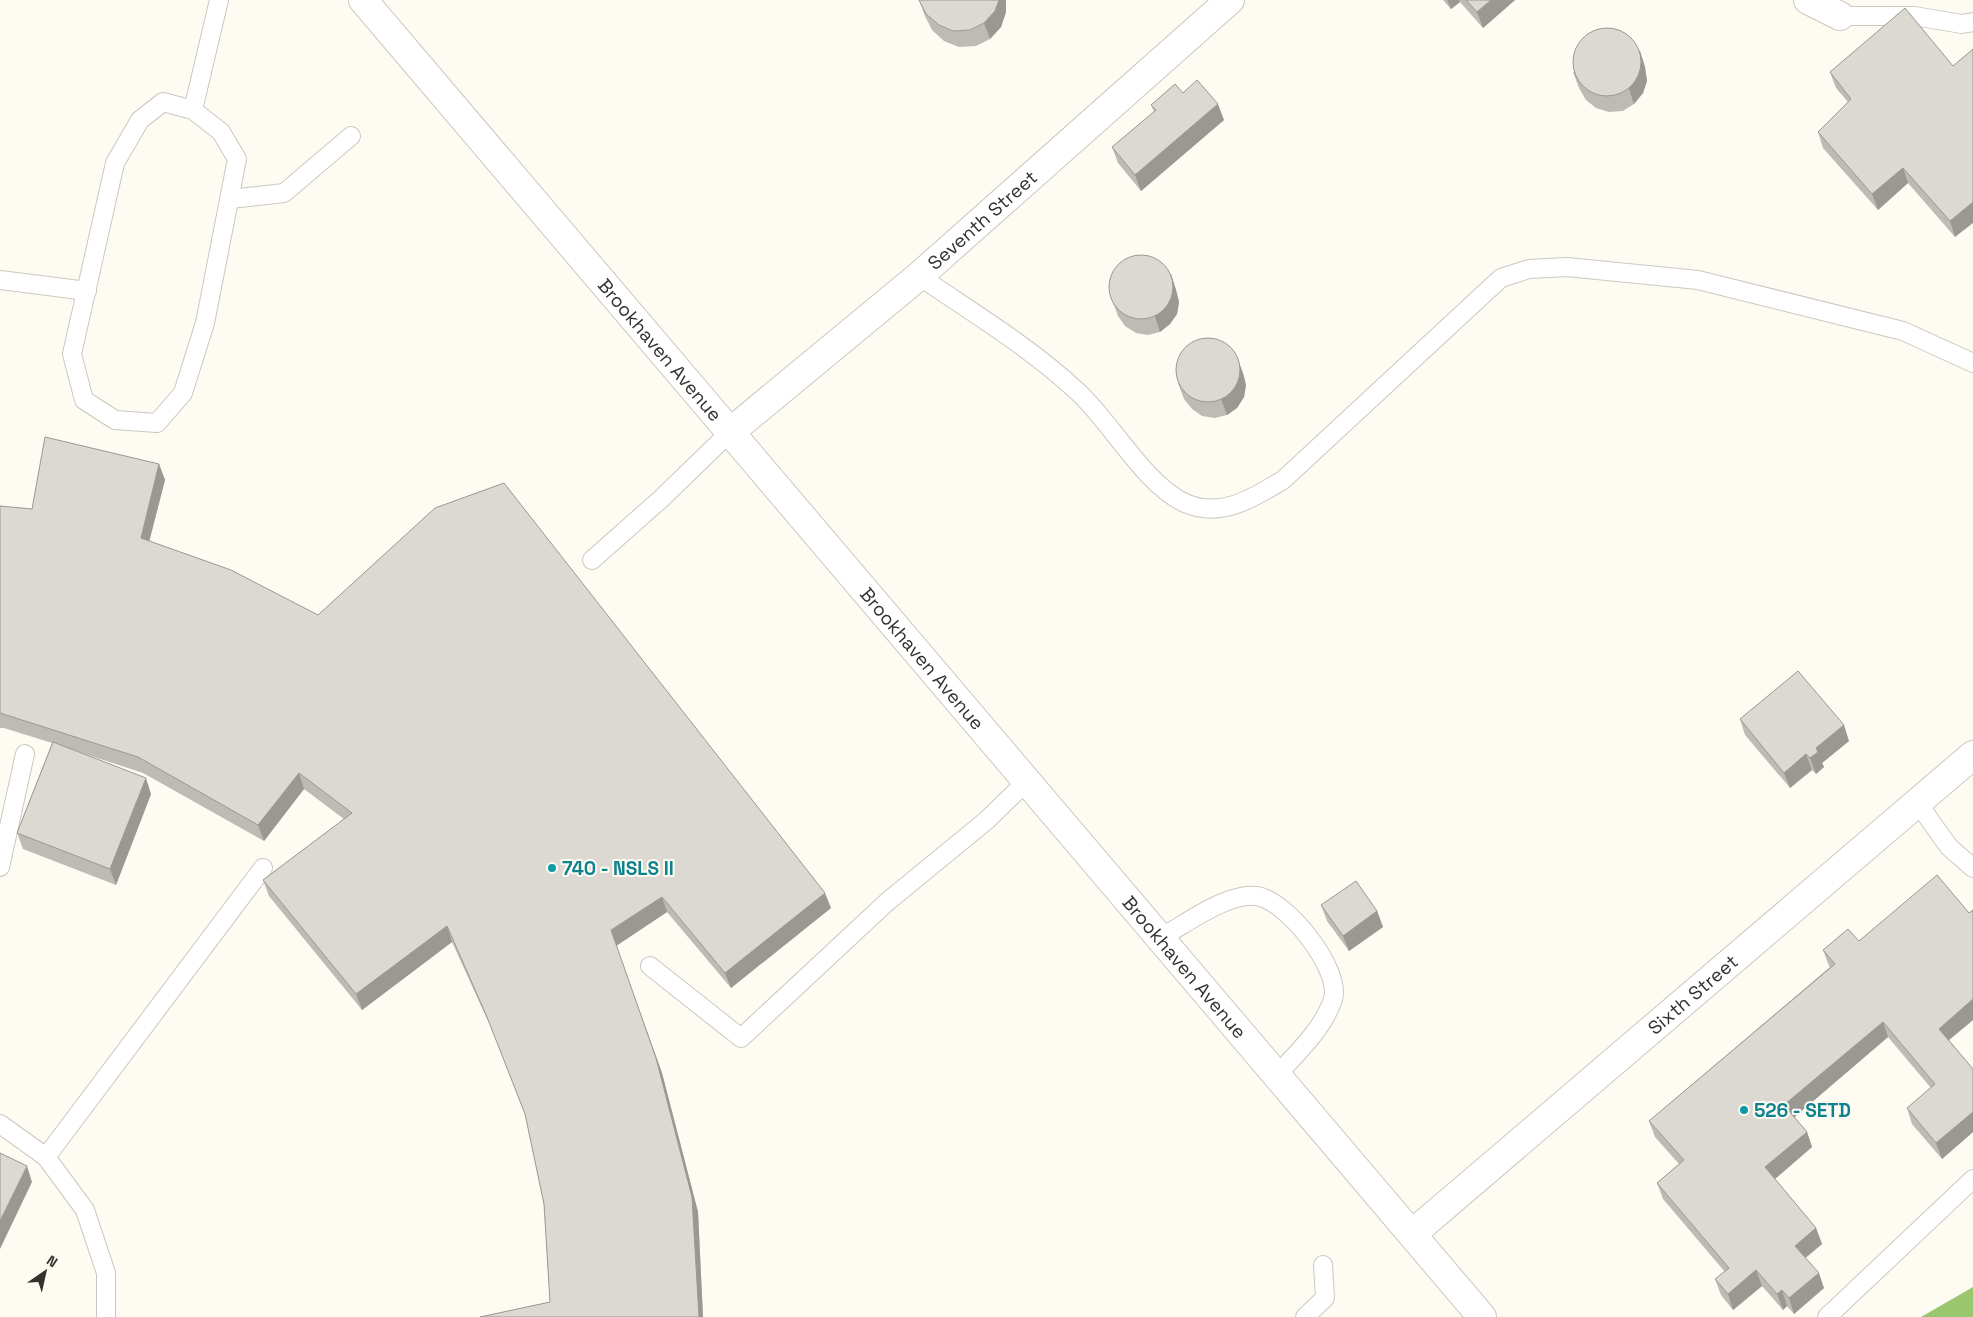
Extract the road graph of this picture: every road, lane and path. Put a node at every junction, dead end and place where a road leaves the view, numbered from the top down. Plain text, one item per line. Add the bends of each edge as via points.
1 (219, 0) edge
2 (363, 0) edge
3 (1230, 0) edge
4 (1808, 0) edge
5 (1840, 16) joint
6 (1973, 22) edge
7 (193, 110) junction
8 (351, 136) dead end
9 (230, 199) junction
10 (919, 276) junction
11 (0, 280) edge
12 (87, 291) junction
13 (1973, 363) edge
14 (729, 433) junction
15 (592, 560) dead end
16 (25, 754) dead end
17 (1973, 755) edge
18 (1027, 781) junction
19 (1917, 802) junction
20 (0, 867) edge
21 (263, 868) dead end
22 (1973, 868) edge
23 (1160, 938) junction
24 (650, 966) dead end
25 (1277, 1075) junction
26 (0, 1124) edge
27 (46, 1157) junction
28 (1973, 1179) edge
29 (1412, 1234) junction
30 (1323, 1265) dead end
31 (106, 1317) edge
32 (1305, 1317) edge
33 (1482, 1317) edge
34 (1827, 1317) edge

1 - 7 lane
2 - 14 street, Brookhaven Avenue
3 - 10 street, Seventh Street
4 - 5 street
5 - 6 lane via 1914,16 1962,24
7 - 9 lane via 220,132 237,159
7 - 12 lane via 162,102 140,120 115,163
8 - 9 lane via 284,193
9 - 12 lane via 204,323 183,393 157,423 115,420 84,400 72,354
10 - 13 lane via 1025,348 1079,392 1164,490 1186,504 1217,510 1247,502 1283,480 1501,278 1529,269 1567,267 1698,280 1903,331
10 - 14 street, Seventh Street
11 - 12 lane
14 - 15 lane
14 - 18 street, Brookhaven Avenue
16 - 20 lane
17 - 19 street, Sixth Street
18 - 23 street, Brookhaven Avenue
18 - 24 lane via 987,820 887,902 741,1038
19 - 22 lane via 1949,846
19 - 29 street, Sixth Street
21 - 27 lane
23 - 25 street, Brookhaven Avenue
23 - 25 lane via 1224,901 1257,896 1278,906 1306,932 1332,975 1334,998 1314,1033
25 - 29 street, Brookhaven Avenue
26 - 27 lane
27 - 31 lane via 86,1210 106,1273
28 - 34 lane
29 - 33 street, Brookhaven Avenue
30 - 32 lane via 1325,1298

